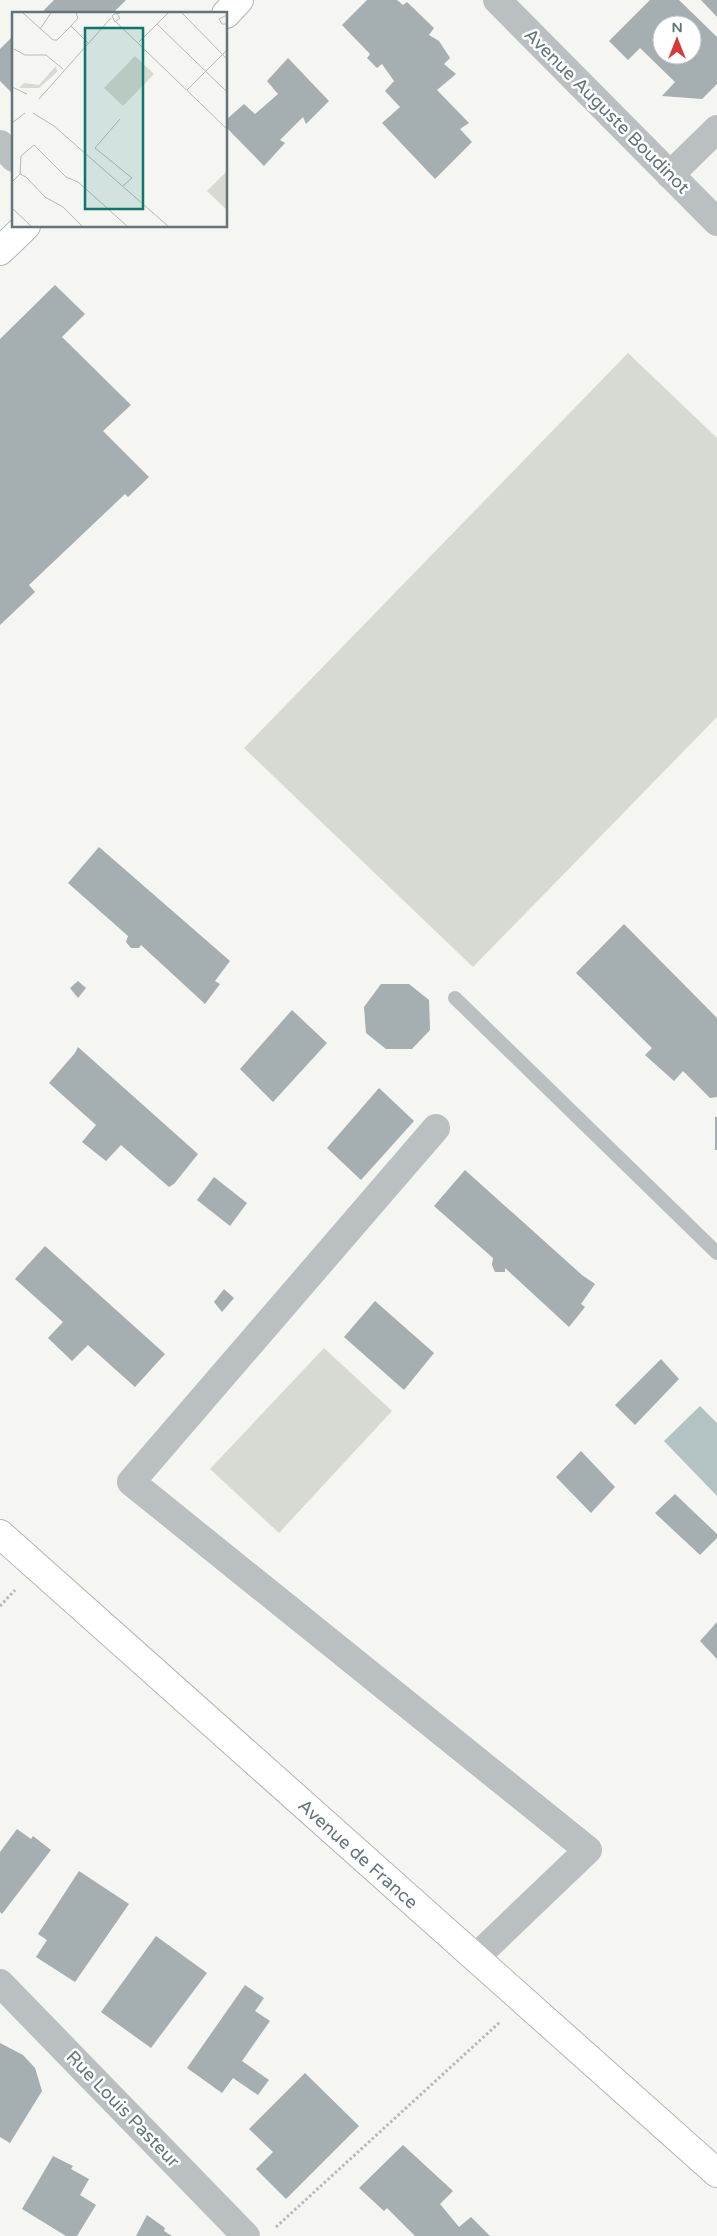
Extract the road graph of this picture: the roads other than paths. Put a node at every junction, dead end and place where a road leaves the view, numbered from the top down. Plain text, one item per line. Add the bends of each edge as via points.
1 (238, 0) edge
2 (497, 0) edge
3 (228, 12) edge
4 (717, 129) edge
5 (0, 144) edge
6 (12, 156) edge
7 (670, 175) junction
8 (717, 222) edge
9 (24, 228) edge
10 (0, 252) edge
11 (454, 998) dead end
12 (436, 1128) dead end
13 (717, 1252) edge
14 (0, 1534) edge
15 (475, 1958) junction
16 (0, 1983) edge
17 (717, 2173) edge
18 (246, 2236) edge

1 - 3 main road
2 - 7 street, Avenue Auguste Boudinot
4 - 7 street
5 - 6 street
7 - 8 street, Avenue Auguste Boudinot
9 - 10 main road
11 - 13 lane
12 - 15 street via 130,1482 588,1850
14 - 15 main road, Avenue de France
15 - 17 main road, Avenue de France
16 - 18 street, Rue Louis Pasteur

